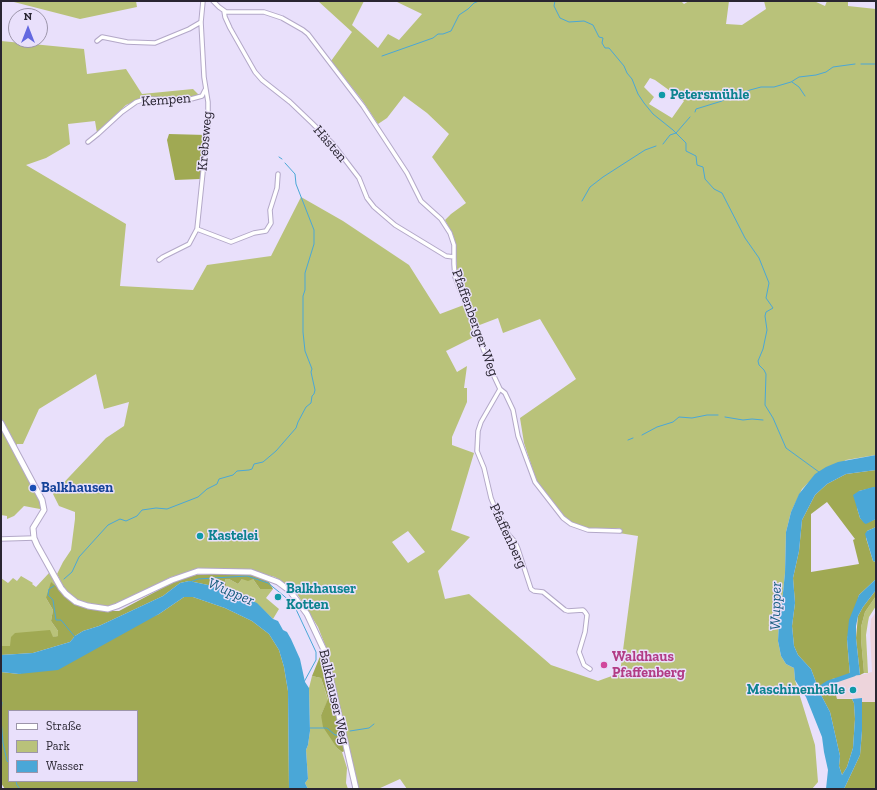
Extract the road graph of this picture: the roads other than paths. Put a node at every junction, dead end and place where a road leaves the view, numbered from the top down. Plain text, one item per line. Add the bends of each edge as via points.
1 (203, 1) edge
2 (213, 1) edge
3 (224, 11) junction
4 (201, 22) junction
5 (97, 41) dead end
6 (206, 89) junction
7 (88, 142) dead end
8 (278, 174) dead end
9 (197, 229) junction
10 (454, 257) junction
11 (159, 260) dead end
12 (500, 389) junction
13 (1, 423) edge
14 (620, 532) dead end
15 (34, 538) junction
16 (1, 539) edge
17 (590, 668) dead end
18 (356, 789) edge

1 - 4 street, Krebsweg
2 - 3 street
3 - 10 street, Hästen via 230,28 255,72 333,144 359,178 367,198 374,207 395,225 446,256
3 - 10 street, Pfaffenberger Weg via 267,13 288,21 306,32 366,110 407,173 420,201 447,226 453,241
4 - 5 street via 155,43 102,38
4 - 6 street, Krebsweg
6 - 7 street, Kempen via 202,96 191,100 152,99 136,102
6 - 9 street, Krebsweg via 208,129
8 - 9 street via 277,188 270,210 270,225 266,231 231,242
9 - 11 street, Krebsweg via 189,244
10 - 12 street, Pfaffenberger Weg via 455,277
12 - 14 street, Pfaffenberger Weg via 505,393 513,410 518,436 535,482 563,518 588,530
12 - 17 street, Pfaffenberg via 481,422 478,434 478,451 493,503 508,534 515,542 531,589 543,592 564,610 583,610 587,615 579,652 584,665
13 - 15 main road via 42,500 44,510 34,526
15 - 16 street
15 - 18 main road, Balkhauser Weg via 66,594 76,602 98,608 108,609 117,606 172,580 198,571 248,571 287,588 307,614 324,650

